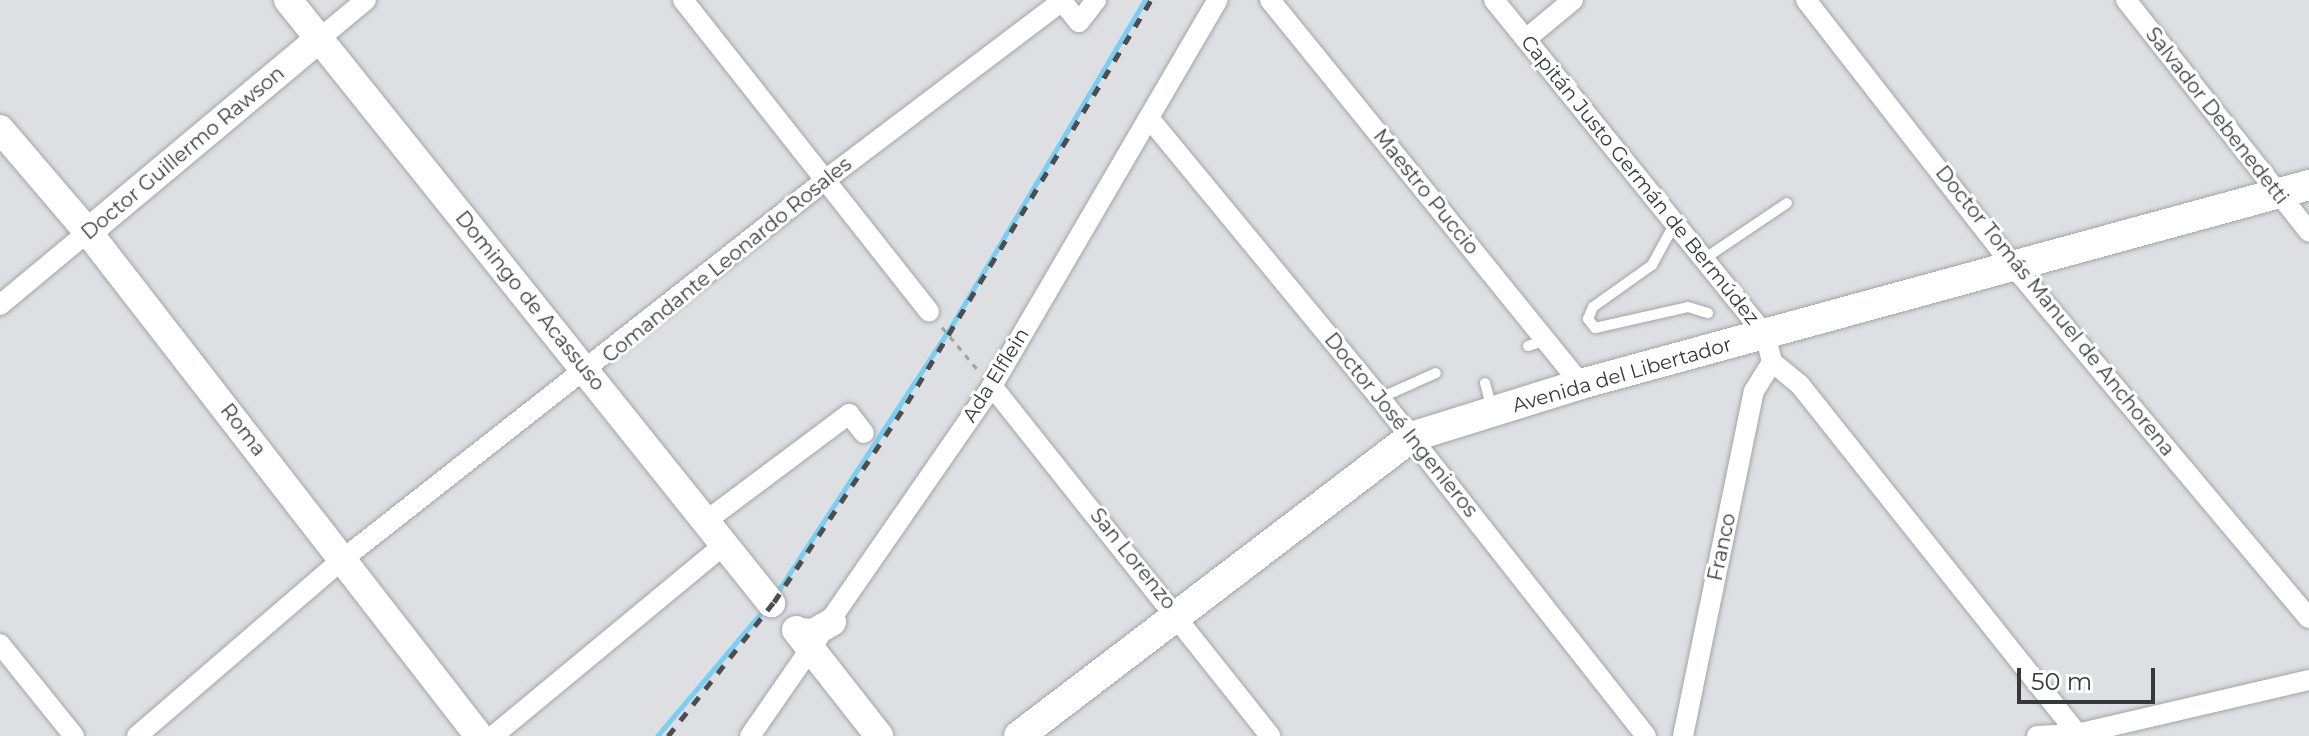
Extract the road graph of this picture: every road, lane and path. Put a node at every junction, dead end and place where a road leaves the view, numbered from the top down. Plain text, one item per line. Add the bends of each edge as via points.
1 (288, 0) edge
2 (366, 0) edge
3 (683, 0) edge
4 (1062, 0) edge
5 (1096, 0) edge
6 (1218, 0) edge
7 (1270, 0) edge
8 (1494, 0) edge
9 (1573, 0) edge
10 (1806, 0) edge
11 (2126, 0) edge
12 (319, 39) junction
13 (1526, 39) junction
14 (1149, 118) junction
15 (0, 129) edge
16 (828, 178) junction
17 (2309, 185) edge
18 (2278, 194) junction
19 (1787, 203) dead end
20 (1675, 223) junction
21 (88, 232) junction
22 (2309, 232) edge
23 (1704, 259) junction
24 (2015, 268) junction
25 (0, 305) edge
26 (929, 311) joint
27 (1708, 313) dead end
28 (1769, 348) junction
29 (587, 372) junction
30 (1436, 373) dead end
31 (1581, 384) junction
32 (992, 386) junction
33 (1380, 398) junction
34 (864, 433) dead end
35 (1411, 437) junction
36 (706, 521) junction
37 (725, 544) junction
38 (343, 559) junction
39 (771, 603) dead end
40 (1179, 617) junction
41 (2309, 618) edge
42 (832, 622) joint
43 (0, 644) edge
44 (801, 645) junction
45 (2309, 680) edge
46 (2078, 735) edge
47 (74, 736) edge
48 (137, 736) edge
49 (479, 736) edge
50 (493, 736) edge
51 (750, 736) edge
52 (879, 736) edge
53 (1019, 736) edge
54 (1270, 736) edge
55 (1646, 736) edge
56 (1683, 736) edge
57 (2037, 736) edge

1 - 12 street, Domingo de Acassuso
2 - 12 street, Doctor Guillermo Rawson
3 - 16 street
4 - 5 street via 1079,22
4 - 16 street, Comandante Leonardo Rosales
6 - 14 street, Ada Elflein
7 - 31 street, Maestro Puccio via 1537,343
8 - 13 street, Capitán Justo Germán de Bermúdez
9 - 13 street
10 - 24 street, Doctor Tomás Manuel de Anchorena
11 - 18 street, Salvador Debenedetti
12 - 21 street, Doctor Guillermo Rawson
12 - 29 street, Domingo de Acassuso
13 - 20 street, Capitán Justo Germán de Bermúdez
14 - 32 street, Ada Elflein
14 - 33 street, Doctor José Ingenieros
15 - 21 street, Roma
16 - 26 street
16 - 29 street, Comandante Leonardo Rosales
17 - 18 main road, Avenida del Libertador
18 - 22 street, Salvador Debenedetti
18 - 24 main road, Avenida del Libertador
19 - 23 lane
20 - 23 street, Capitán Justo Germán de Bermúdez
20 - 27 lane via 1652,265 1593,307 1588,319 1595,328 1688,307
21 - 25 street, Doctor Guillermo Rawson
21 - 38 street, Roma
23 - 28 street, Capitán Justo Germán de Bermúdez
24 - 28 main road, Avenida del Libertador
24 - 41 street, Doctor Tomás Manuel de Anchorena
26 - 32 path
28 - 31 main road, Avenida del Libertador
28 - 46 street, Capitán Justo Germán de Bermúdez
28 - 56 street, Franco via 1754,391
29 - 36 street, Domingo de Acassuso
29 - 38 street, Comandante Leonardo Rosales
30 - 33 lane
31 - 35 main road, Avenida del Libertador via 1488,397
32 - 40 street, San Lorenzo
32 - 42 street, Ada Elflein
33 - 35 street, Doctor José Ingenieros
34 - 36 street via 849,414
35 - 40 main road, Avenida del Libertador
35 - 55 street, Doctor José Ingenieros
36 - 37 street, Domingo de Acassuso
37 - 39 street, Domingo de Acassuso
37 - 50 street
38 - 48 street, Comandante Leonardo Rosales
38 - 49 street, Roma
40 - 53 main road, Avenida del Libertador
40 - 54 street, San Lorenzo
42 - 44 street
43 - 47 street
44 - 51 street
44 - 52 street
45 - 46 street
46 - 57 street

